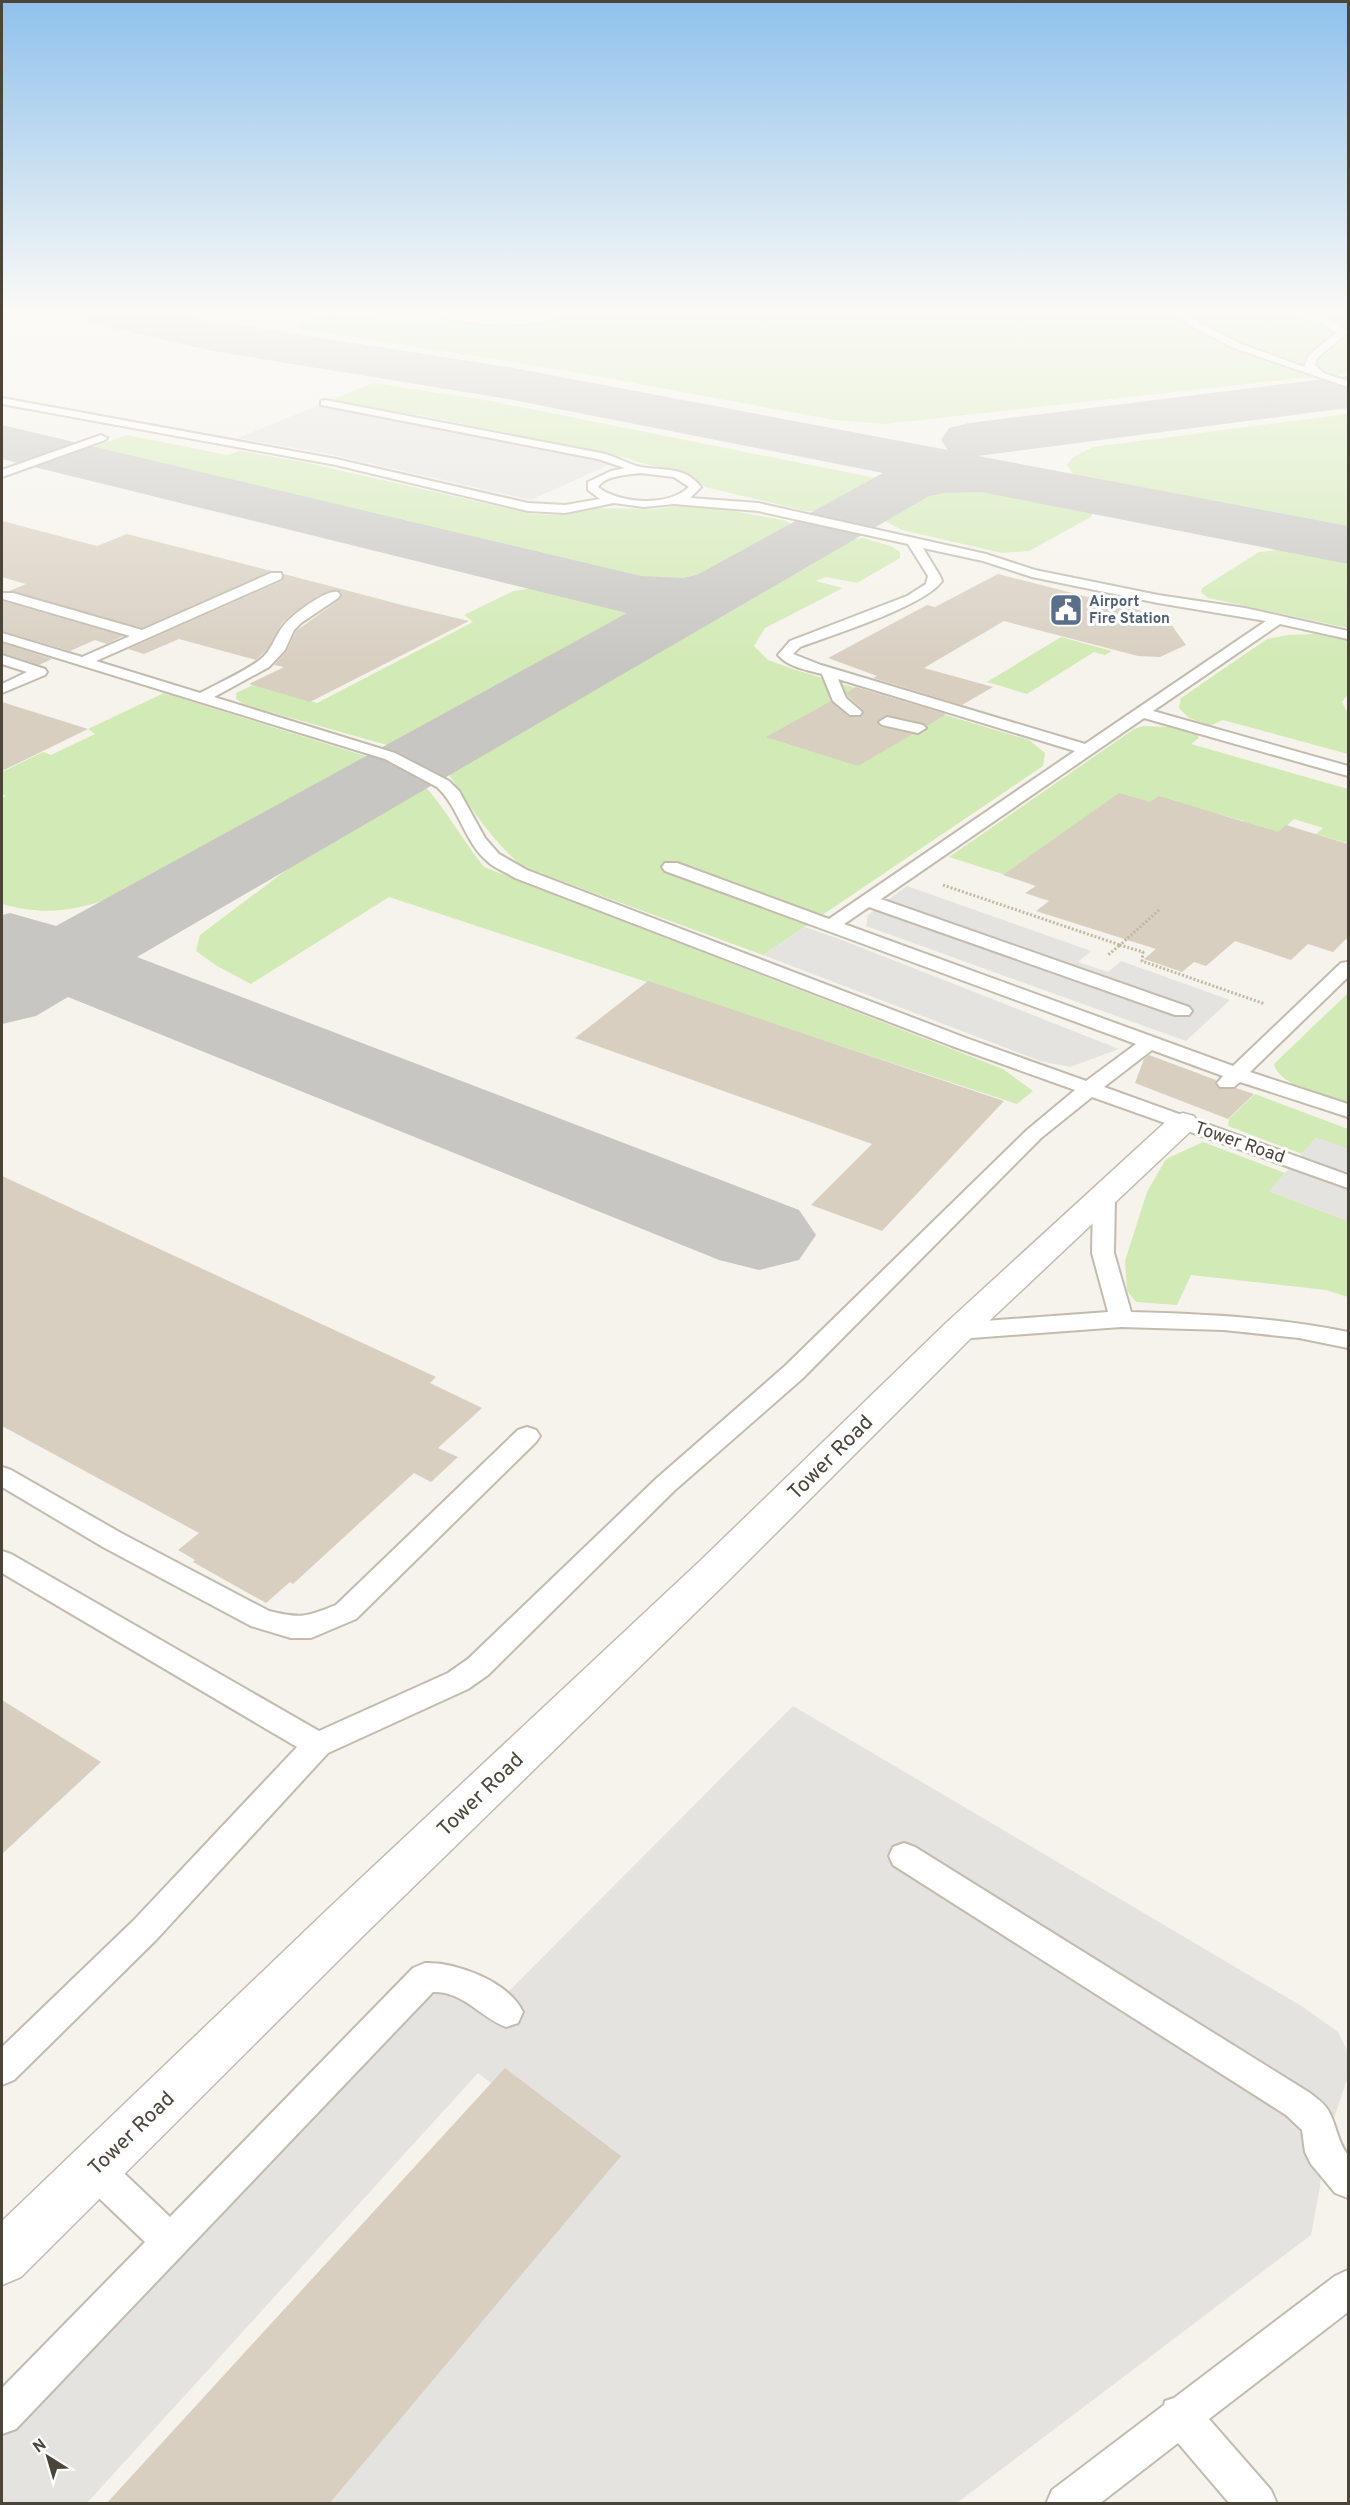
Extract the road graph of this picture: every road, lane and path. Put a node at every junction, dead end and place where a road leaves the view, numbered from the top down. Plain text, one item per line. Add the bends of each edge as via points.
1 (161, 430) edge
2 (468, 430) edge
3 (101, 438) dead end
4 (640, 470) junction
5 (2, 474) edge
6 (695, 487) junction
7 (592, 488) junction
8 (614, 500) junction
9 (674, 500) junction
10 (517, 503) junction
11 (758, 507) junction
12 (913, 542) junction
13 (276, 576) dead end
14 (333, 595) dead end
15 (8, 596) dead end
16 (1278, 619) junction
17 (1348, 634) edge
18 (144, 635) junction
19 (2, 638) edge
20 (2, 659) edge
21 (76, 660) junction
22 (40, 672) junction
23 (828, 672) junction
24 (2, 689) edge
25 (202, 698) junction
26 (855, 712) dead end
27 (1143, 713) junction
28 (887, 722) dead end
29 (918, 728) dead end
30 (1085, 749) junction
31 (1348, 771) edge
32 (671, 867) dead end
33 (905, 873) junction
34 (866, 900) junction
35 (1159, 910) dead end
36 (830, 926) junction
37 (1120, 945) junction
38 (1348, 967) edge
39 (1082, 976) junction
40 (1182, 1011) dead end
41 (1297, 1015) junction
42 (1150, 1042) junction
43 (1232, 1079) junction
44 (1090, 1088) junction
45 (1348, 1111) edge
46 (1191, 1115) junction
47 (1348, 1182) edge
48 (1104, 1198) junction
49 (1121, 1319) junction
50 (958, 1331) junction
51 (1348, 1340) edge
52 (527, 1436) dead end
53 (2, 1476) edge
54 (2, 1561) edge
55 (318, 1745) junction
56 (904, 1856) dead end
57 (506, 2012) dead end
58 (2, 2068) edge
59 (94, 2169) junction
60 (1348, 2181) edge
61 (171, 2242) junction
62 (2, 2258) edge
63 (1348, 2289) edge
64 (2, 2415) edge
65 (1179, 2415) junction
66 (1065, 2504) edge
67 (1257, 2504) edge

1 - 10 lane via 316,458
2 - 4 lane via 601,456
3 - 5 lane
4 - 6 lane via 679,475 691,480
4 - 7 lane via 604,476
6 - 9 lane
6 - 11 lane
7 - 8 lane via 596,494
7 - 10 lane via 552,502
8 - 9 lane
8 - 10 lane via 551,510
9 - 11 lane
11 - 12 lane
12 - 16 lane via 1135,595
12 - 23 lane via 934,576 931,587 912,599 795,644 785,655
13 - 18 lane
14 - 25 lane via 296,620 264,664
15 - 18 lane
16 - 17 lane
16 - 27 lane
18 - 21 lane
19 - 21 lane
20 - 22 lane
21 - 22 lane
21 - 25 lane
22 - 24 lane
23 - 26 lane via 836,696
23 - 30 lane
25 - 44 lane via 382,753 435,778 451,791 478,840 493,858 521,874
27 - 30 lane
27 - 31 lane
28 - 29 lane
30 - 33 lane
32 - 36 lane
33 - 34 lane
33 - 37 path
34 - 36 lane
34 - 39 lane
35 - 37 path
36 - 42 lane
37 - 39 path
37 - 41 path via 1143,952 1142,961
38 - 41 lane
39 - 40 lane
41 - 43 lane
42 - 43 lane
42 - 44 lane
43 - 45 lane
44 - 46 lane
44 - 55 lane via 1034,1134 794,1372 666,1484 478,1667 458,1682
46 - 47 lane, Tower Road
46 - 48 street, Tower Road
48 - 49 lane via 1103,1253
48 - 50 street, Tower Road
49 - 50 lane
49 - 51 lane via 1224,1322
50 - 59 street, Tower Road
52 - 53 lane via 346,1612 311,1627 291,1627 261,1619
54 - 55 lane
55 - 58 lane via 145,1929
56 - 60 lane via 1298,2104 1315,2119 1323,2152
57 - 61 lane via 471,1986 446,1978 425,1978
59 - 61 lane
59 - 62 street, Tower Road
61 - 64 lane
63 - 65 lane
65 - 66 lane
65 - 67 lane

